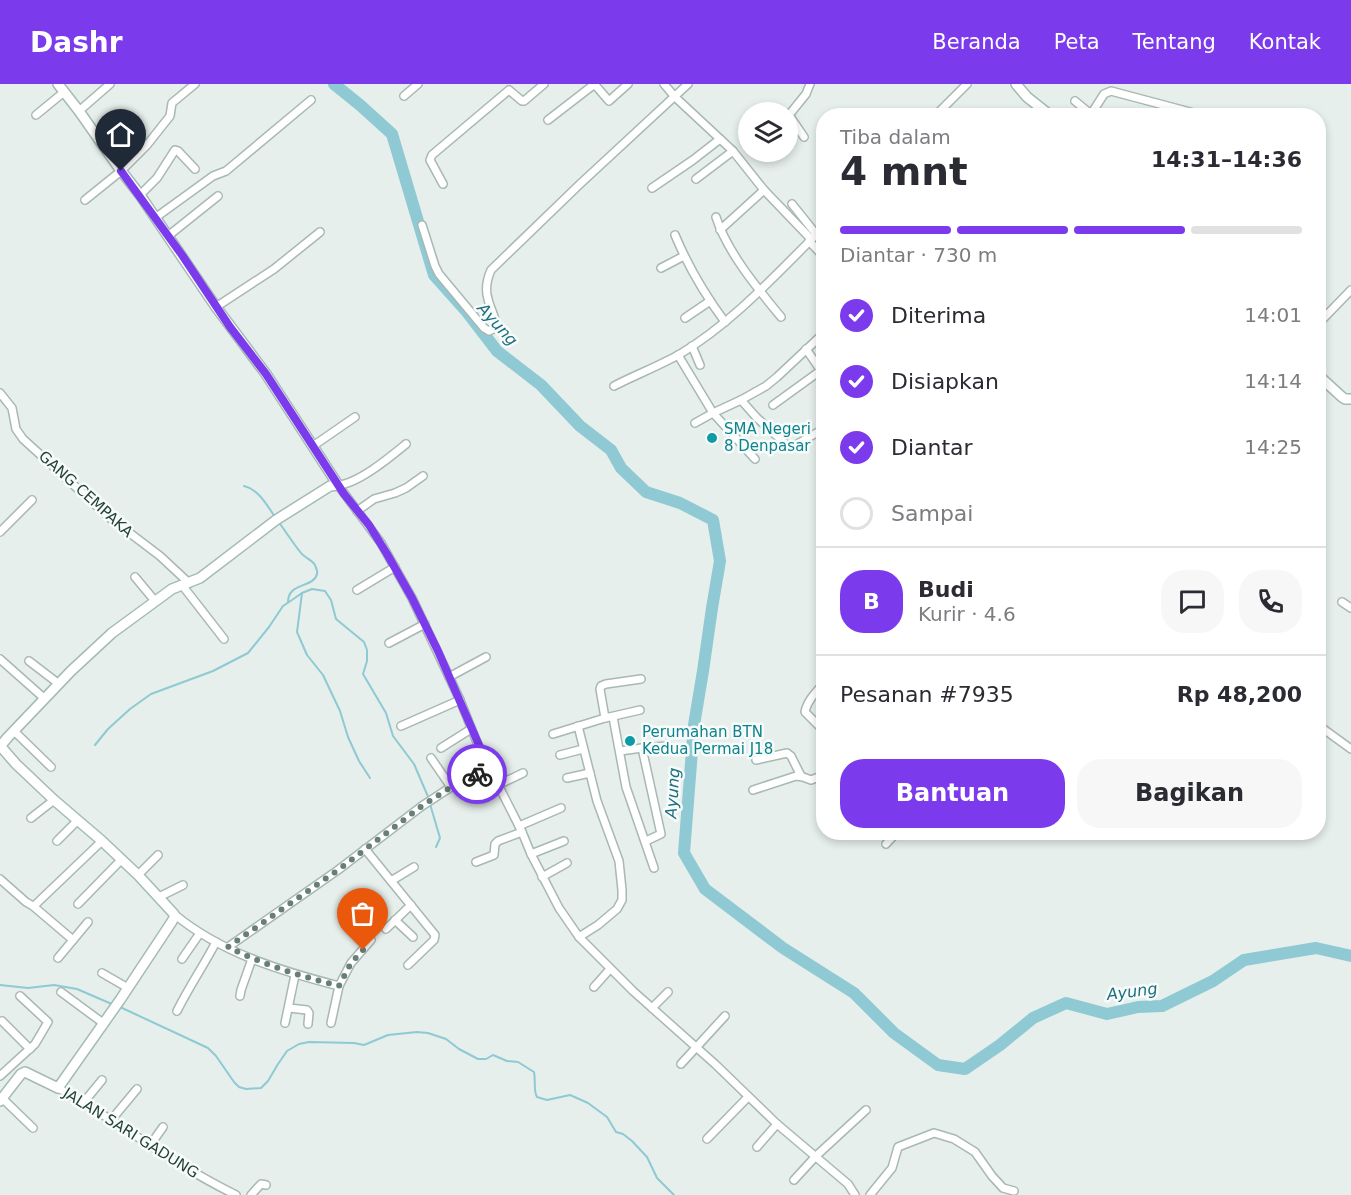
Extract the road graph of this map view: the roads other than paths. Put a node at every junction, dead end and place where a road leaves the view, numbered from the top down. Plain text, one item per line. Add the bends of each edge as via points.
1 (110, 84) edge
2 (195, 84) edge
3 (418, 84) edge
4 (516, 84) edge
5 (544, 84) edge
6 (628, 84) edge
7 (664, 84) edge
8 (677, 84) edge
9 (688, 84) edge
10 (810, 84) edge
11 (967, 84) edge
12 (1016, 84) edge
13 (61, 88) edge
14 (509, 90) junction
15 (673, 94) junction
16 (404, 96) dead end
17 (311, 100) dead end
18 (1075, 101) dead end
19 (943, 108) edge
20 (1041, 108) edge
21 (1084, 108) edge
22 (1096, 108) edge
23 (1173, 108) edge
24 (80, 111) junction
25 (36, 116) dead end
26 (548, 120) dead end
27 (804, 137) dead end
28 (720, 139) junction
29 (733, 151) junction
30 (195, 169) dead end
31 (121, 171) junction
32 (696, 180) dead end
33 (442, 184) dead end
34 (652, 188) dead end
35 (764, 190) junction
36 (140, 195) junction
37 (218, 196) dead end
38 (85, 200) dead end
39 (792, 204) dead end
40 (155, 218) junction
41 (716, 218) dead end
42 (422, 225) dead end
43 (720, 230) junction
44 (320, 232) dead end
45 (816, 234) edge
46 (675, 235) dead end
47 (168, 236) junction
48 (812, 238) junction
49 (816, 244) edge
50 (684, 255) junction
51 (661, 268) dead end
52 (759, 290) junction
53 (1351, 290) edge
54 (710, 301) junction
55 (216, 307) junction
56 (1326, 316) edge
57 (781, 317) dead end
58 (685, 318) dead end
59 (725, 321) junction
60 (816, 340) edge
61 (692, 346) junction
62 (806, 349) junction
63 (678, 355) junction
64 (816, 364) edge
65 (700, 365) dead end
66 (816, 377) edge
67 (1326, 382) edge
68 (614, 386) dead end
69 (0, 393) edge
70 (1351, 399) edge
71 (741, 400) junction
72 (773, 405) dead end
73 (712, 413) junction
74 (355, 417) dead end
75 (695, 423) dead end
76 (816, 434) edge
77 (405, 444) dead end
78 (313, 446) junction
79 (755, 459) dead end
80 (423, 476) dead end
81 (338, 485) junction
82 (32, 500) dead end
83 (357, 511) junction
84 (0, 532) edge
85 (394, 567) junction
86 (135, 577) dead end
87 (186, 584) junction
88 (357, 590) dead end
89 (155, 601) junction
90 (1342, 602) dead end
91 (1351, 608) edge
92 (425, 624) junction
93 (224, 639) dead end
94 (389, 643) dead end
95 (486, 657) dead end
96 (0, 659) edge
97 (29, 661) dead end
98 (449, 677) junction
99 (641, 679) dead end
100 (59, 684) junction
101 (816, 693) edge
102 (45, 699) junction
103 (460, 700) junction
104 (640, 710) dead end
105 (609, 718) junction
106 (816, 723) edge
107 (401, 726) dead end
108 (578, 726) junction
109 (471, 729) junction
110 (14, 731) junction
111 (1326, 731) edge
112 (554, 734) dead end
113 (668, 746) dead end
114 (1, 747) edge
115 (441, 748) dead end
116 (642, 748) junction
117 (583, 749) junction
118 (1351, 750) edge
119 (620, 751) junction
120 (560, 755) dead end
121 (431, 758) dead end
122 (756, 760) dead end
123 (51, 767) dead end
124 (489, 768) junction
125 (524, 773) dead end
126 (590, 773) junction
127 (801, 776) junction
128 (567, 778) dead end
129 (816, 778) edge
130 (498, 785) junction
131 (451, 787) junction
132 (753, 790) dead end
133 (54, 800) junction
134 (561, 808) dead end
135 (31, 818) dead end
136 (77, 821) junction
137 (520, 829) junction
138 (890, 840) edge
139 (57, 841) dead end
140 (102, 841) junction
141 (564, 841) dead end
142 (646, 841) junction
143 (886, 844) dead end
144 (365, 849) junction
145 (531, 854) junction
146 (158, 855) dead end
147 (122, 859) junction
148 (476, 862) dead end
149 (567, 863) dead end
150 (414, 867) dead end
151 (654, 868) dead end
152 (138, 875) junction
153 (542, 877) junction
154 (0, 879) edge
155 (391, 882) junction
156 (183, 885) dead end
157 (159, 897) junction
158 (78, 904) dead end
159 (411, 905) junction
160 (33, 906) junction
161 (174, 914) junction
162 (395, 920) junction
163 (88, 922) dead end
164 (386, 928) dead end
165 (200, 933) junction
166 (412, 937) dead end
167 (579, 937) junction
168 (73, 940) junction
169 (371, 940) dead end
170 (216, 942) junction
171 (228, 947) junction
172 (58, 958) dead end
173 (182, 959) dead end
174 (252, 959) junction
175 (408, 965) dead end
176 (610, 969) junction
177 (102, 973) dead end
178 (295, 975) junction
179 (339, 986) junction
180 (594, 987) dead end
181 (128, 988) junction
182 (62, 992) dead end
183 (669, 992) dead end
184 (20, 996) dead end
185 (240, 996) dead end
186 (289, 1008) junction
187 (652, 1008) junction
188 (177, 1011) dead end
189 (725, 1016) dead end
190 (2, 1021) dead end
191 (103, 1023) junction
192 (285, 1023) dead end
193 (331, 1023) dead end
194 (308, 1024) dead end
195 (696, 1047) junction
196 (30, 1048) junction
197 (681, 1064) dead end
198 (0, 1076) edge
199 (102, 1080) dead end
200 (58, 1088) junction
201 (137, 1089) dead end
202 (2, 1096) edge
203 (748, 1097) junction
204 (84, 1102) junction
205 (867, 1110) dead end
206 (112, 1119) junction
207 (777, 1124) junction
208 (163, 1127) dead end
209 (33, 1128) dead end
210 (707, 1139) dead end
211 (151, 1144) junction
212 (757, 1147) dead end
213 (816, 1156) junction
214 (794, 1180) dead end
215 (266, 1185) dead end
216 (1014, 1191) dead end
217 (236, 1195) edge
218 (251, 1195) edge
219 (855, 1195) edge
220 (870, 1195) edge

1 - 24 street
2 - 31 street via 174,101 170,116
3 - 16 street
4 - 14 street
5 - 14 street via 524,101
6 - 26 street via 609,100 592,86
7 - 15 street
8 - 15 street
9 - 15 street
10 - 27 street via 789,115
11 - 19 street
12 - 20 street
13 - 24 street
13 - 25 street
14 - 33 street via 432,155 430,160
15 - 28 street
15 - 42 street via 491,270 486,290 495,328 484,328 439,274
17 - 40 street via 226,171
18 - 21 street
22 - 23 street via 1104,94 1111,92
24 - 31 street
28 - 29 street
28 - 34 street
29 - 32 street
29 - 35 street
30 - 36 street via 175,150 158,177
31 - 36 street
31 - 38 street
35 - 43 street
35 - 48 street
36 - 40 street
37 - 47 street
39 - 48 street
40 - 47 street
41 - 43 street
43 - 52 street
44 - 55 street via 274,269
45 - 48 street
46 - 50 street
47 - 55 street
48 - 49 street
48 - 52 street
50 - 51 street
50 - 54 street
52 - 57 street
52 - 59 street
53 - 56 street
54 - 58 street
54 - 59 street
55 - 78 street
59 - 61 street
60 - 62 street
61 - 63 street
61 - 65 street
62 - 64 street
62 - 71 street via 766,386
63 - 68 street
63 - 73 street
66 - 72 street
67 - 70 street via 1342,397
69 - 87 street, GANG CEMPAKA via 12,408 16,429 24,439 110,518 160,556
71 - 73 street
71 - 76 street via 788,446
73 - 75 street
73 - 79 street
74 - 78 street
77 - 81 street via 378,466
78 - 81 street
80 - 83 street
81 - 83 street
81 - 87 street via 330,486 279,518 209,572
82 - 84 street
83 - 85 street
85 - 88 street
85 - 92 street
86 - 89 street
87 - 89 street
87 - 93 street, GANG CEMPAKA
89 - 100 street via 112,633
90 - 91 street
92 - 94 street
92 - 98 street
95 - 98 street
96 - 102 street
97 - 100 street
98 - 103 street
99 - 105 street via 601,686
100 - 102 street
101 - 106 street via 805,708
102 - 110 street
103 - 107 street
103 - 109 street
104 - 105 street
105 - 108 street
105 - 119 street
108 - 112 street
108 - 117 street
109 - 115 street
109 - 124 street
110 - 114 street
110 - 123 street
111 - 118 street
113 - 116 street
114 - 133 street
116 - 119 street
116 - 142 street via 661,834
117 - 120 street
117 - 126 street
119 - 142 street via 626,787
121 - 131 street
122 - 127 street via 787,753
124 - 130 street
124 - 131 street
125 - 130 street
126 - 128 street
126 - 167 street via 619,861 622,900 608,918
127 - 129 street
127 - 132 street
130 - 137 street
131 - 144 street
133 - 135 street
133 - 136 street
134 - 137 street
136 - 139 street
136 - 140 street
137 - 145 street
137 - 148 street via 498,841 494,855
138 - 143 street
140 - 147 street
140 - 160 street
141 - 145 street
142 - 151 street
144 - 155 street
144 - 171 street
145 - 153 street
146 - 152 street
147 - 152 street
147 - 158 street
149 - 153 street
150 - 155 street
152 - 157 street
153 - 167 street
154 - 160 street
155 - 159 street
156 - 157 street
157 - 161 street
159 - 162 street
159 - 175 street via 435,936
160 - 168 street
161 - 165 street
161 - 181 street
162 - 164 street
162 - 166 street
163 - 168 street
165 - 170 street
165 - 173 street
167 - 176 street
168 - 172 street
169 - 179 street via 351,963
170 - 171 street
170 - 188 street
171 - 174 street
174 - 178 street
174 - 185 street
176 - 180 street
176 - 187 street
177 - 181 street
178 - 179 street
178 - 186 street
179 - 193 street
181 - 191 street
182 - 191 street
183 - 187 street
184 - 196 street via 48,1022
186 - 192 street
186 - 194 street via 308,1011
187 - 195 street
189 - 195 street
190 - 196 street
191 - 200 street
195 - 197 street
195 - 203 street
196 - 198 street
199 - 204 street
200 - 202 street via 25,1072
200 - 204 street, JALAN SARI GADUNG
201 - 206 street
202 - 209 street
203 - 207 street
203 - 210 street
204 - 206 street, JALAN SARI GADUNG
205 - 213 street
206 - 211 street, JALAN SARI GADUNG
207 - 212 street
207 - 213 street
208 - 211 street
211 - 217 street, JALAN SARI GADUNG
213 - 214 street
213 - 219 street
215 - 218 street via 261,1184
216 - 220 street via 1003,1188 975,1152 934,1133 898,1147 892,1168

